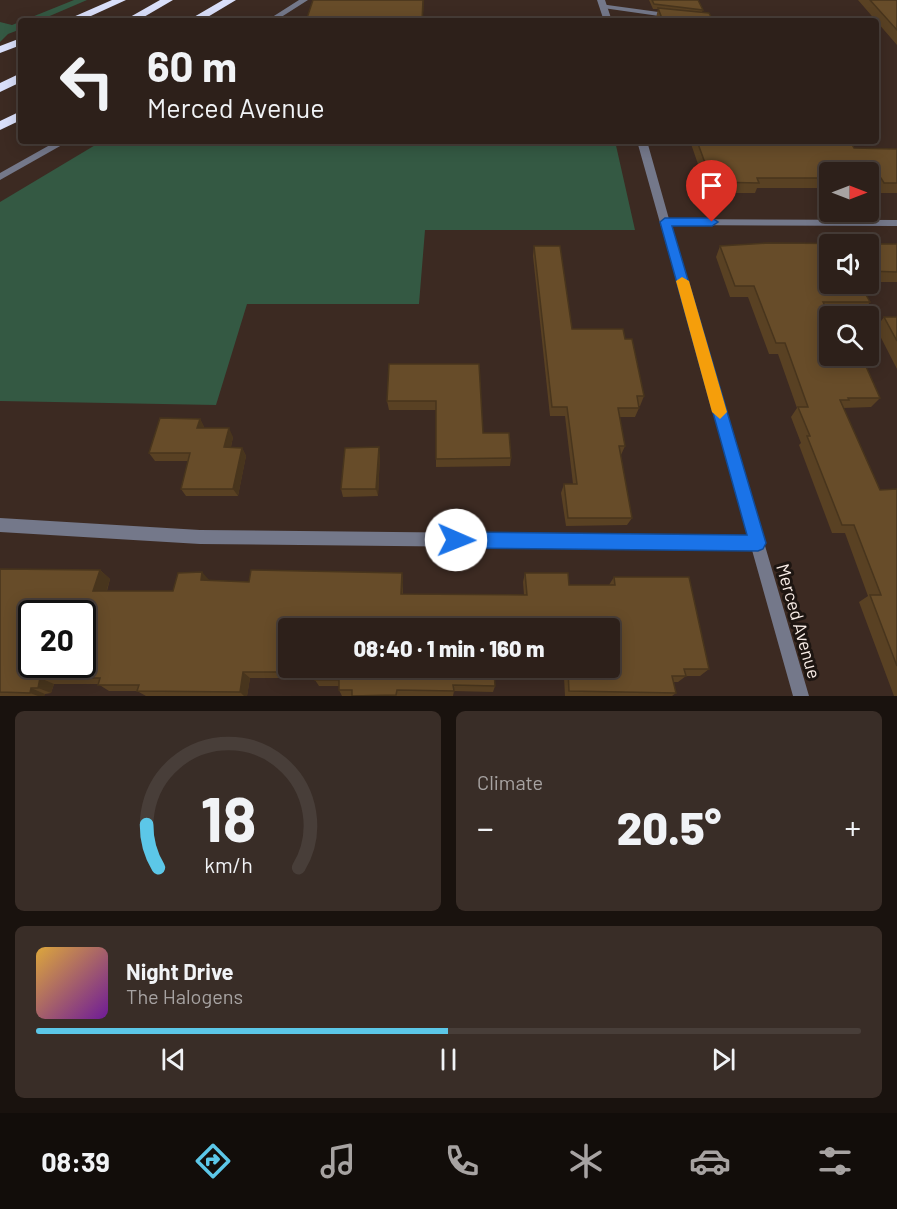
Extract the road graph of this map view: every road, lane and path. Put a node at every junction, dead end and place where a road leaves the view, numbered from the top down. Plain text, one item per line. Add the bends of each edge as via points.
1 (121, 0) edge
2 (168, 0) edge
3 (231, 0) edge
4 (304, 0) edge
5 (602, 3) edge
6 (678, 16) edge
7 (77, 18) edge
8 (135, 18) edge
9 (198, 18) edge
10 (275, 18) edge
11 (607, 18) edge
12 (18, 42) edge
13 (0, 50) edge
14 (18, 79) edge
15 (0, 88) edge
16 (18, 117) edge
17 (0, 126) edge
18 (58, 144) edge
19 (643, 144) edge
20 (0, 177) edge
21 (665, 222) junction
22 (897, 223) edge
23 (0, 525) edge
24 (758, 543) junction
25 (801, 696) edge

1 - 7 highway
2 - 8 highway
3 - 9 highway
4 - 10 street
5 - 6 street
5 - 11 street
12 - 13 highway
14 - 15 highway
16 - 17 highway
18 - 20 street
19 - 21 street, Merced Avenue
21 - 22 street
21 - 24 street, Merced Avenue
23 - 24 street via 200,537
24 - 25 street, Merced Avenue

